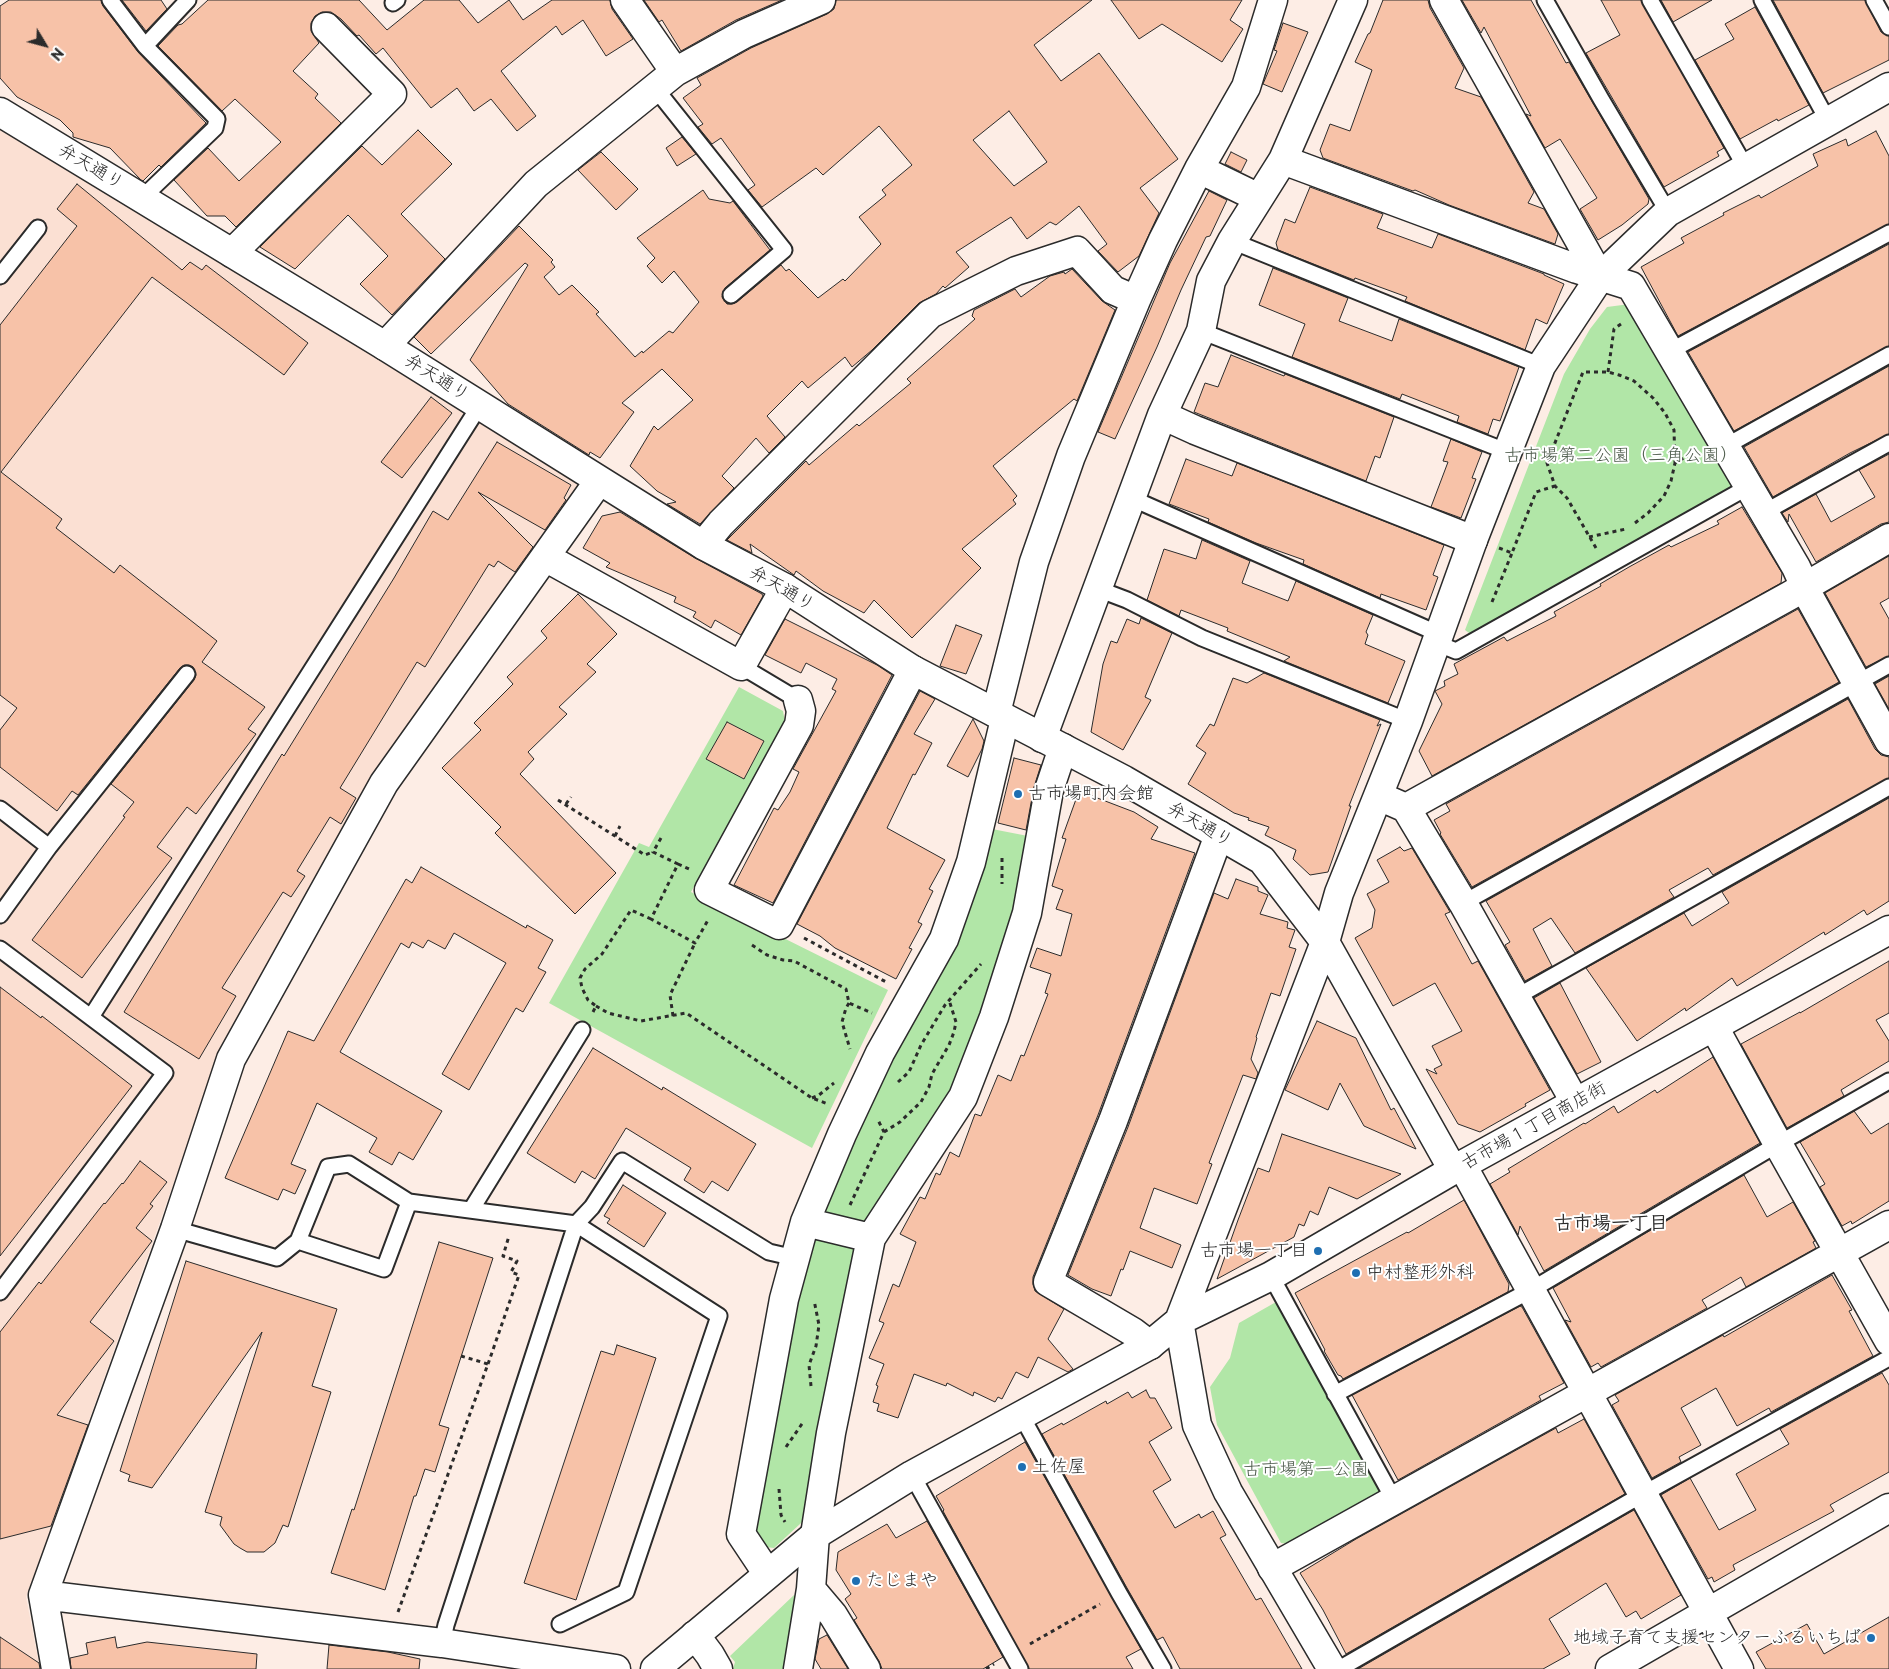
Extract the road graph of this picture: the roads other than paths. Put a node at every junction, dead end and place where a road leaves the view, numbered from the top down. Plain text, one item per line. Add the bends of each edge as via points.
1 (110, 0) edge
2 (188, 0) edge
3 (625, 0) edge
4 (821, 0) edge
5 (1273, 0) edge
6 (1353, 0) edge
7 (1444, 0) edge
8 (1545, 0) edge
9 (1650, 0) edge
10 (1762, 0) edge
11 (1874, 0) edge
12 (326, 27) dead end
13 (1889, 27) edge
14 (146, 46) junction
15 (665, 80) junction
16 (1888, 90) edge
17 (0, 112) edge
18 (1828, 121) junction
19 (1283, 160) junction
20 (1746, 168) junction
21 (1199, 169) junction
22 (142, 198) junction
23 (1259, 198) junction
24 (1668, 212) junction
25 (38, 228) dead end
26 (1889, 233) edge
27 (1232, 241) junction
28 (232, 253) junction
29 (0, 276) edge
30 (1600, 277) junction
31 (731, 295) dead end
32 (1136, 300) junction
33 (1201, 330) junction
34 (384, 346) junction
35 (1670, 351) junction
36 (1889, 355) edge
37 (1542, 366) junction
38 (480, 406) junction
39 (1162, 415) junction
40 (1723, 442) junction
41 (1889, 443) edge
42 (1508, 452) junction
43 (599, 481) junction
44 (1748, 487) junction
45 (1131, 498) junction
46 (1763, 513) junction
47 (1889, 538) edge
48 (1483, 543) junction
49 (703, 545) junction
50 (545, 557) junction
51 (1806, 586) junction
52 (785, 588) junction
53 (1098, 589) junction
54 (1438, 638) junction
55 (723, 662) junction
56 (1889, 665) edge
57 (913, 670) junction
58 (187, 674) dead end
59 (1856, 683) junction
60 (798, 700) joint
61 (1000, 716) junction
62 (1408, 721) junction
63 (1889, 741) edge
64 (1052, 743) junction
65 (1889, 787) edge
66 (1378, 795) junction
67 (1406, 808) junction
68 (0, 809) edge
69 (1218, 835) junction
70 (49, 847) junction
71 (1463, 903) junction
72 (0, 915) edge
73 (1889, 930) edge
74 (1325, 942) junction
75 (0, 949) edge
76 (1516, 997) junction
77 (92, 1017) junction
78 (1714, 1027) junction
79 (582, 1030) road end
80 (1889, 1081) edge
81 (1575, 1102) junction
82 (1778, 1144) junction
83 (1458, 1168) junction
84 (409, 1202) junction
85 (471, 1210) junction
86 (805, 1222) junction
87 (576, 1224) junction
88 (1889, 1225) edge
89 (175, 1229) junction
90 (871, 1238) junction
91 (298, 1241) junction
92 (1839, 1253) junction
93 (795, 1258) junction
94 (1271, 1276) junction
95 (1531, 1290) junction
96 (0, 1292) edge
97 (1179, 1321) junction
98 (1889, 1341) edge
99 (1150, 1345) junction
100 (1889, 1358) edge
101 (1587, 1392) junction
102 (1335, 1394) junction
103 (1021, 1415) junction
104 (912, 1475) junction
105 (1643, 1494) junction
106 (1394, 1500) junction
107 (1889, 1508) edge
108 (815, 1535) junction
109 (1272, 1568) junction
110 (767, 1573) junction
111 (811, 1589) junction
112 (43, 1595) junction
113 (1708, 1612) junction
114 (560, 1624) dead end
115 (695, 1635) junction
116 (442, 1643) junction
117 (56, 1669) edge
118 (616, 1669) edge
119 (655, 1669) edge
120 (718, 1669) edge
121 (798, 1669) edge
122 (866, 1669) edge
123 (1020, 1669) edge
124 (1163, 1669) edge
125 (1332, 1669) edge
126 (1339, 1669) edge
127 (1610, 1669) edge
128 (1739, 1669) edge

1 - 14 lane
2 - 14 lane
3 - 15 street
4 - 15 street via 744,34
5 - 21 street via 1246,87
6 - 19 street
7 - 30 street
8 - 24 lane
9 - 20 lane
10 - 18 lane
11 - 13 lane
12 - 28 street via 392,94
14 - 22 lane via 216,119 215,128
15 - 31 lane via 784,250
15 - 34 street via 536,184
16 - 18 street
17 - 22 street, 弁天通り
18 - 20 street
19 - 23 street
19 - 30 street
20 - 24 street
21 - 23 street
21 - 32 street
22 - 28 street, 弁天通り
23 - 27 street
24 - 30 street
25 - 29 lane
26 - 35 lane
27 - 33 street via 1211,281
27 - 37 lane
28 - 34 street, 弁天通り
30 - 35 street via 1631,286
30 - 37 street
32 - 49 street via 1113,290 1077,251 1016,272 930,314
32 - 61 street via 1071,456 1034,562
33 - 39 street
33 - 42 lane
34 - 38 street, 弁天通り
35 - 40 street
36 - 40 lane
37 - 42 street
38 - 43 street, 弁天通り
38 - 77 lane
39 - 45 street
39 - 48 street
40 - 44 street
41 - 46 lane
42 - 48 street
43 - 49 street, 弁天通り
43 - 50 street
44 - 46 street
44 - 54 lane via 1456,651
45 - 53 street
45 - 54 lane
46 - 51 street
47 - 51 street
48 - 54 street
49 - 52 street, 弁天通り
50 - 55 street via 660,630
50 - 89 street via 384,783 230,1058
51 - 59 street
51 - 67 street
52 - 55 street
52 - 57 street, 弁天通り
53 - 62 lane via 1202,638
53 - 64 street
54 - 62 street
55 - 60 lane
56 - 59 lane
57 - 60 street via 779,925 709,890 799,725 801,711
57 - 61 street, 弁天通り
58 - 70 lane
59 - 63 street
59 - 71 lane
61 - 64 street, 弁天通り
61 - 86 street via 978,836 944,939 880,1053
62 - 66 street
64 - 69 street, 弁天通り via 1124,780
64 - 90 street via 1049,790 1027,913 994,1017 963,1096
65 - 76 lane
66 - 67 street
66 - 74 street via 1339,893
67 - 71 street
68 - 70 lane
69 - 74 street, 弁天通り via 1262,860
69 - 99 street via 1113,1121 1048,1282
70 - 72 lane
71 - 76 street
73 - 78 street, 古市場１丁目商店街
74 - 83 street, 弁天通り
74 - 97 street
75 - 77 lane
76 - 81 street
77 - 96 lane via 165,1072
78 - 81 street, 古市場１丁目商店街
78 - 82 street
79 - 85 lane
80 - 82 lane
81 - 83 street, 古市場１丁目商店街
82 - 92 street
82 - 95 lane
83 - 94 street, 古市場１丁目商店街
83 - 95 street, 弁天通り
84 - 85 lane
84 - 91 lane via 384,1269
84 - 91 lane via 349,1164 328,1167
85 - 87 lane
86 - 90 street
86 - 93 street
87 - 93 lane via 592,1207 622,1161 769,1252
87 - 114 lane via 719,1316 626,1592
87 - 116 lane
88 - 92 street
89 - 91 lane via 277,1258
89 - 112 street
90 - 108 street via 831,1433
92 - 98 street
92 - 101 street
93 - 110 street via 784,1299 741,1534
94 - 97 street, 古市場１丁目商店街
94 - 102 lane
95 - 101 street, 弁天通り
95 - 102 lane
97 - 99 street, 古市場１丁目商店街
97 - 109 street via 1197,1425 1228,1492
99 - 103 street, 古市場１丁目商店街
100 - 105 lane
101 - 105 street, 弁天通り
101 - 106 street
102 - 106 lane
103 - 104 street, 古市場１丁目商店街
103 - 124 lane
104 - 108 street, 古市場１丁目商店街
104 - 123 lane
105 - 113 street, 弁天通り
105 - 126 lane
106 - 109 street
107 - 113 street
108 - 110 street, 古市場１丁目商店街
108 - 111 street
109 - 125 street
110 - 115 street, 古市場１丁目商店街
111 - 121 street
111 - 122 street via 833,1615
112 - 116 street
112 - 117 street
113 - 127 street
113 - 128 street, 弁天通り
115 - 119 street, 古市場１丁目商店街
115 - 120 street
116 - 118 street

